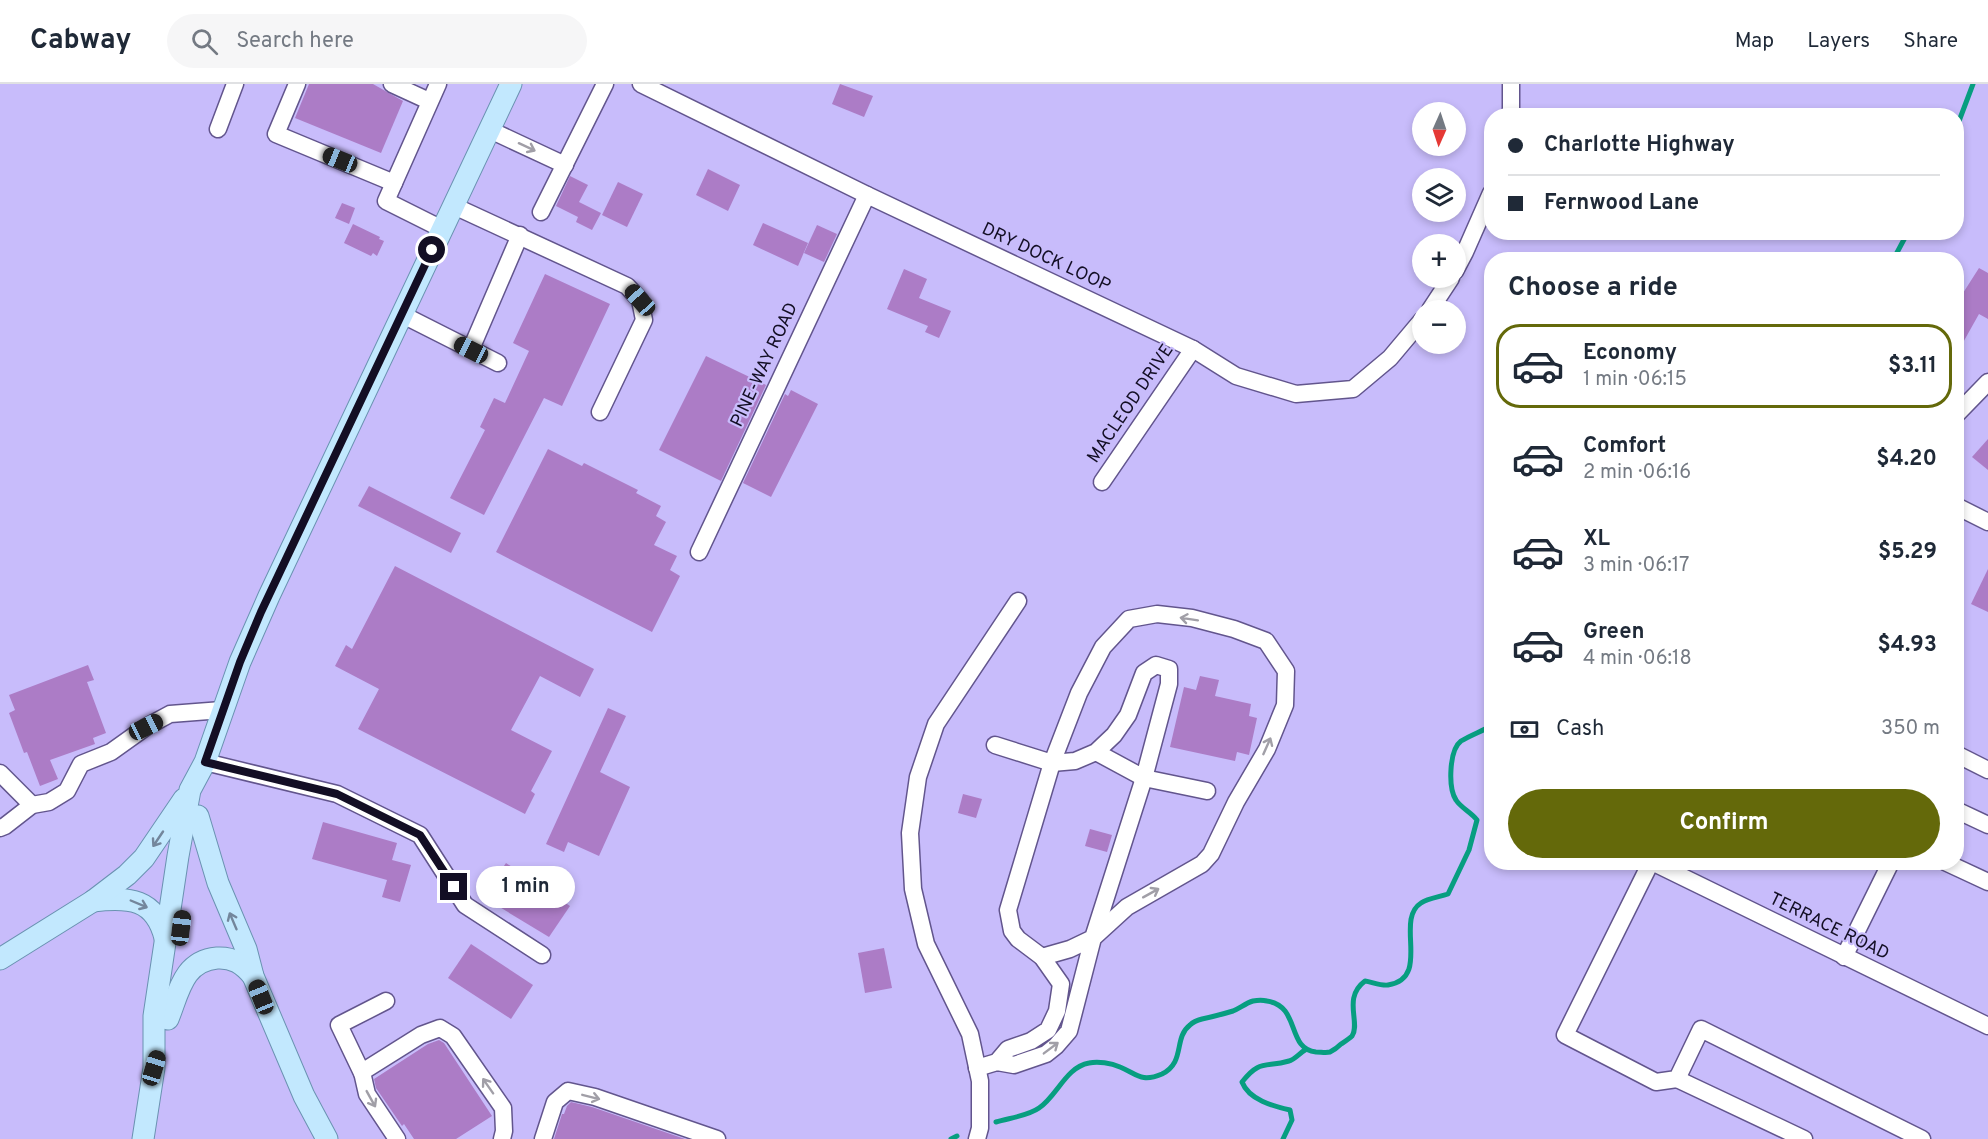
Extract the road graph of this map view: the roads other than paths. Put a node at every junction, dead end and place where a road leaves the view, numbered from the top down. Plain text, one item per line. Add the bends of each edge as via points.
1 (235, 84) edge
2 (297, 84) edge
3 (392, 84) edge
4 (438, 84) edge
5 (512, 84) edge
6 (605, 84) edge
7 (641, 84) edge
8 (1511, 84) edge
9 (429, 101) junction
10 (1511, 108) edge
11 (218, 129) dead end
12 (490, 130) junction
13 (565, 165) junction
14 (394, 183) junction
15 (867, 195) junction
16 (454, 206) junction
17 (1484, 209) edge
18 (541, 212) dead end
19 (442, 229) junction
20 (520, 235) junction
21 (1466, 250) edge
22 (401, 314) junction
23 (1412, 332) edge
24 (1193, 349) junction
25 (471, 350) junction
26 (498, 363) dead end
27 (1988, 382) edge
28 (1964, 407) edge
29 (600, 412) dead end
30 (1102, 482) dead end
31 (1964, 510) edge
32 (1988, 522) edge
33 (699, 552) dead end
34 (1018, 601) dead end
35 (222, 710) junction
36 (995, 746) dead end
37 (1096, 752) junction
38 (1964, 758) edge
39 (205, 762) junction
40 (1052, 763) junction
41 (1988, 770) edge
42 (0, 773) edge
43 (1144, 778) junction
44 (190, 790) junction
45 (1207, 791) dead end
46 (32, 805) junction
47 (1964, 814) edge
48 (198, 816) junction
49 (1988, 825) edge
50 (0, 828) edge
51 (1648, 870) edge
52 (1668, 870) edge
53 (1888, 870) edge
54 (1962, 870) edge
55 (1988, 882) edge
56 (93, 902) junction
57 (1093, 938) junction
58 (166, 940) junction
59 (542, 955) dead end
60 (1042, 957) junction
61 (1844, 957) junction
62 (0, 959) edge
63 (253, 976) junction
64 (386, 1001) dead end
65 (168, 1019) junction
66 (1988, 1026) edge
67 (997, 1062) junction
68 (154, 1068) junction
69 (977, 1068) junction
70 (362, 1073) junction
71 (1677, 1079) junction
72 (143, 1139) edge
73 (327, 1139) edge
74 (397, 1139) edge
75 (502, 1139) edge
76 (543, 1139) edge
77 (717, 1139) edge
78 (977, 1139) edge
79 (1804, 1139) edge
80 (1923, 1139) edge

1 - 11 street
2 - 14 street via 276,134
3 - 9 street
4 - 9 street
5 - 12 main road
6 - 13 street
7 - 15 street, DRY DOCK LOOP
8 - 10 street
9 - 14 street
12 -> 13 street
12 - 16 main road
13 - 18 street
14 - 19 street via 386,201
15 - 24 street, DRY DOCK LOOP
15 - 33 street, PINE-WAY ROAD
16 - 19 main road
16 - 20 street
17 - 21 street
19 - 22 main road
20 - 25 street
20 - 29 street via 627,286 640,300 644,320
22 - 25 street
22 - 35 main road via 269,596
23 - 24 street, DRY DOCK LOOP via 1390,358 1353,388 1296,394 1236,376
24 - 30 street, MACLEOD DRIVE
25 - 26 street
27 - 28 street
31 - 32 street
34 - 69 street via 936,724 918,777 910,833 913,889 926,944 970,1034
35 - 39 main road
35 - 46 street via 170,714 111,752 81,764 67,791 49,802
36 - 40 street
37 - 40 street via 1075,761
37 - 43 street
37 - 43 street via 1128,715 1144,673 1156,665 1169,669 1169,684
38 - 41 street
39 - 44 main road
39 - 48 main road
39 - 59 street via 337,794 420,835 465,905
57 -> 40 street via 1127,907 1202,864 1211,854 1267,749 1285,705 1286,671 1266,641 1234,629 1157,614 1129,619 1103,647 1079,693
40 - 60 street via 1008,910 1012,931
42 - 46 street
43 - 45 street
43 - 57 street
44 -> 56 main road via 144,858
44 - 58 main road
46 - 50 street
47 - 49 street
63 -> 48 main road
48 - 65 main road
51 - 71 street via 1565,1035 1656,1082
52 - 61 street, TERRACE ROAD
53 - 61 street
54 - 55 street
56 -> 58 main road via 118,898 140,903 162,924
56 - 62 main road
57 - 60 street
67 -> 57 street via 1014,1065 1046,1054 1069,1031
58 - 68 main road via 154,1016
60 - 67 street via 1061,984 1057,1011 1048,1030 1008,1049
61 - 66 street, TERRACE ROAD
63 - 65 main road via 245,966 231,959 201,961 188,972
63 - 73 main road via 304,1096
64 - 70 street via 339,1025
65 - 68 main road
67 - 69 street
68 - 72 main road
69 - 78 street
70 -> 74 street via 368,1094
75 -> 70 street via 503,1108 453,1036 440,1028 421,1035
71 - 79 street
71 - 80 street via 1701,1029
76 -> 77 street via 555,1102 568,1091

